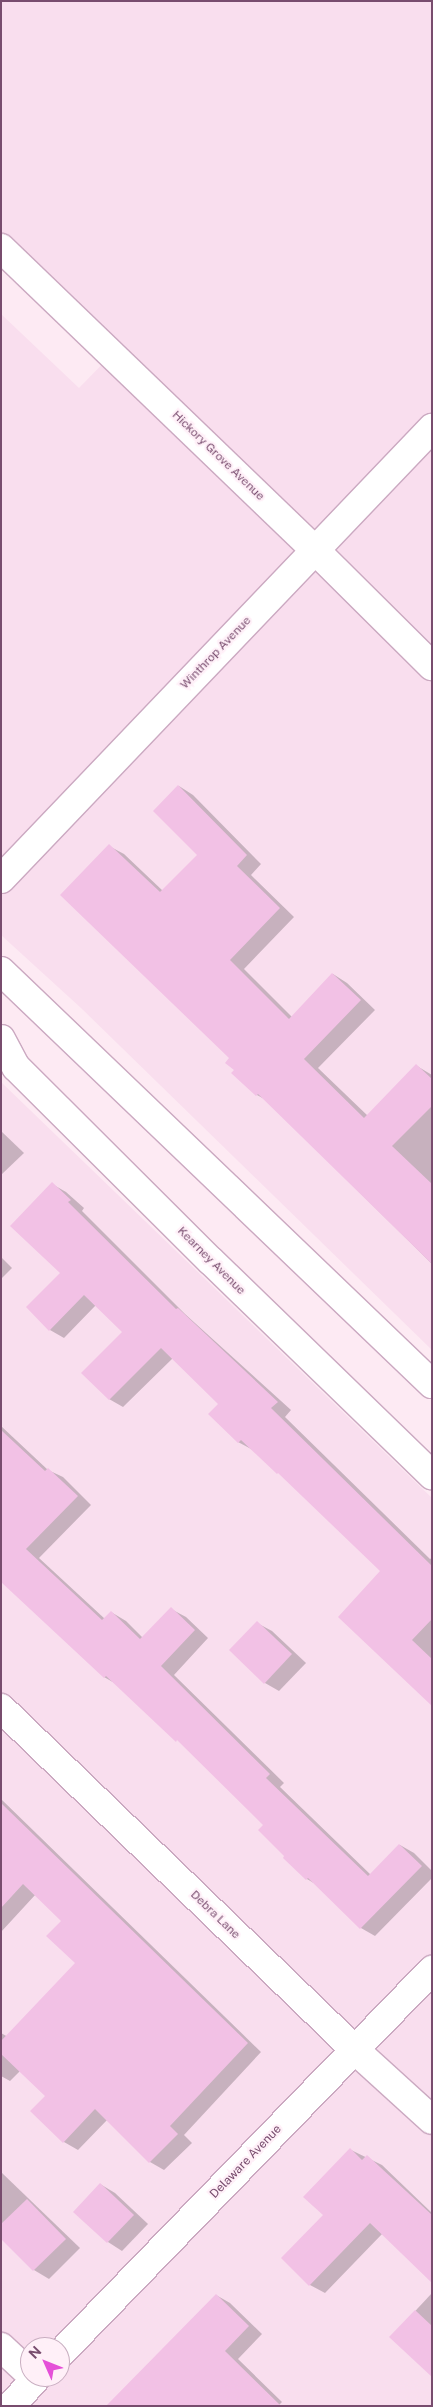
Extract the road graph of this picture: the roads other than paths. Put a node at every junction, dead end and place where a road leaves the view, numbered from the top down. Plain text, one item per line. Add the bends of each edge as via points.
1 (1, 248) edge
2 (432, 428) edge
3 (316, 550) junction
4 (432, 666) edge
5 (1, 879) edge
6 (1, 971) edge
7 (1, 1039) edge
8 (432, 1384) edge
9 (432, 1475) edge
10 (1, 1708) edge
11 (432, 1970) edge
12 (354, 2050) junction
13 (432, 2120) edge
14 (70, 2344) edge
15 (1, 2347) edge
16 (20, 2364) edge
17 (26, 2387) edge
18 (11, 2406) edge

1 - 3 street, Hickory Grove Avenue
2 - 3 street, Winthrop Avenue
3 - 4 street, Hickory Grove Avenue
3 - 5 street, Winthrop Avenue
6 - 8 street
7 - 9 street, Kearney Avenue via 16,1067
10 - 12 street, Debra Lane
11 - 12 street, Delaware Avenue
12 - 13 street, Debra Lane
12 - 14 street, Delaware Avenue
15 - 16 street
17 - 18 street

